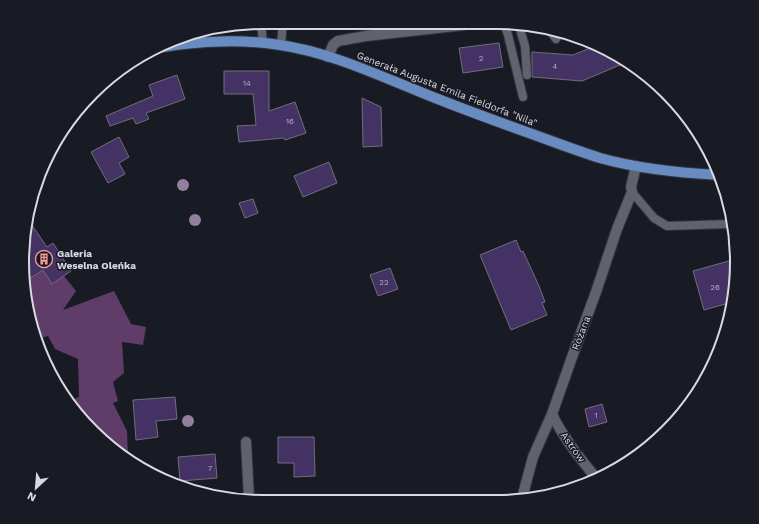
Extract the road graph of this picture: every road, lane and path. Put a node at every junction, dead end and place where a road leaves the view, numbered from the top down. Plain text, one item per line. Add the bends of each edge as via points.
1 (262, 29) edge
2 (282, 29) edge
3 (428, 29) edge
4 (505, 29) edge
5 (520, 30) edge
6 (554, 36) edge
7 (556, 39) dead end
8 (263, 43) junction
9 (281, 45) junction
10 (176, 46) edge
11 (328, 57) junction
12 (527, 75) dead end
13 (523, 97) dead end
14 (636, 166) junction
15 (713, 175) edge
16 (632, 192) junction
17 (727, 224) edge
18 (552, 414) junction
19 (246, 442) dead end
20 (593, 474) edge
21 (523, 494) edge
22 (249, 495) edge

1 - 8 lane
2 - 9 lane
3 - 11 street via 338,41 333,45
4 - 13 lane
5 - 12 lane via 525,46
6 - 7 lane
8 - 9 main road, Generała Augusta Emila Fieldorfa "Nila"
8 - 10 main road, Generała Augusta Emila Fieldorfa "Nila" via 212,42
9 - 11 main road, Generała Augusta Emila Fieldorfa "Nila"
11 - 14 main road, Generała Augusta Emila Fieldorfa "Nila" via 500,123 601,158
14 - 15 main road, Generała Augusta Emila Fieldorfa "Nila"
14 - 16 street, Różana
16 - 17 lane via 654,218 667,226
16 - 18 street, Różana
18 - 20 street, Astrów via 569,443
18 - 21 street, Różana via 533,457
19 - 22 street

